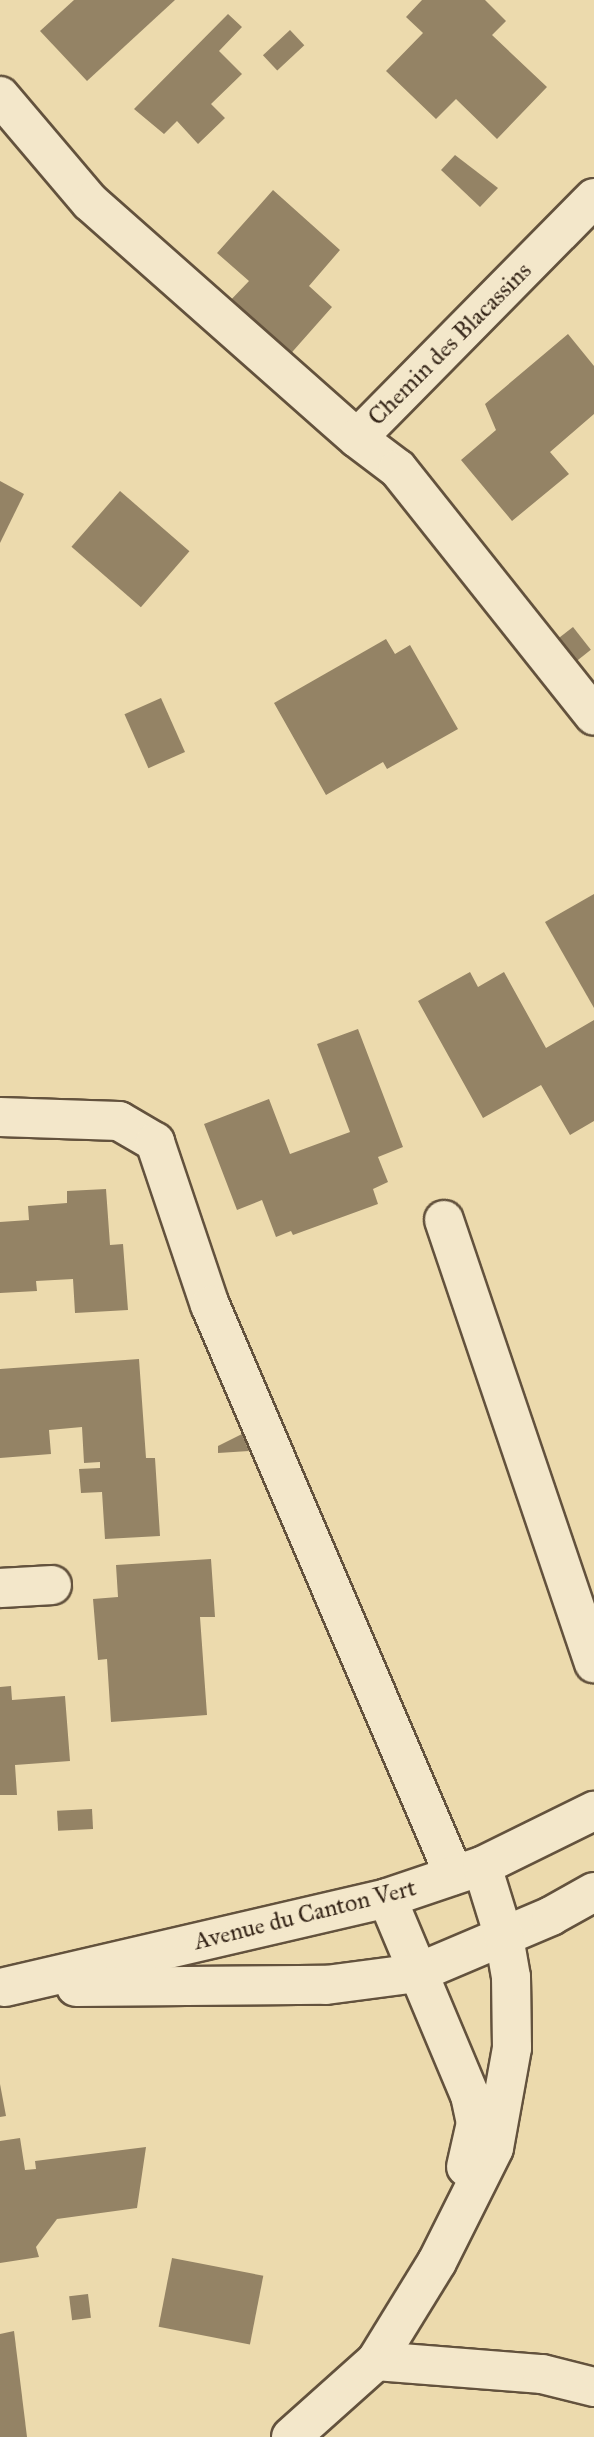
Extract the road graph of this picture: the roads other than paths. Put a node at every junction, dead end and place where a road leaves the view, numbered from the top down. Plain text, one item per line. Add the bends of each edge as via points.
1 (0, 96) edge
2 (594, 198) edge
3 (357, 438) junction
4 (594, 715) edge
5 (0, 1117) edge
6 (444, 1220) dead end
7 (52, 1585) dead end
8 (0, 1588) edge
9 (594, 1663) edge
10 (594, 1811) edge
11 (468, 1871) junction
12 (594, 1892) edge
13 (387, 1898) junction
14 (504, 1937) junction
15 (417, 1973) junction
16 (3, 1987) edge
17 (437, 2262) junction
18 (376, 2361) junction
19 (594, 2387) edge
20 (291, 2437) edge

1 - 3 street via 90,202
2 - 3 street, Chemin des Blacassins
3 - 4 street, Chemin des Blacassins via 398,470
5 - 11 street via 118,1121 155,1142 210,1305
6 - 9 street
7 - 8 street
10 - 11 street, Avenue du Canton Vert
11 - 13 street, Avenue du Canton Vert
11 - 14 street
12 - 14 street, Avenue du Canton Vert
13 - 15 street
13 - 16 street, Avenue du Canton Vert
14 - 15 street, Avenue du Canton Vert
14 - 17 street via 512,2048 505,2106 494,2148
15 - 16 street, Avenue du Canton Vert via 316,1985
15 - 17 street via 470,2095 476,2123
17 - 18 street
18 - 19 street via 542,2374
18 - 20 street

